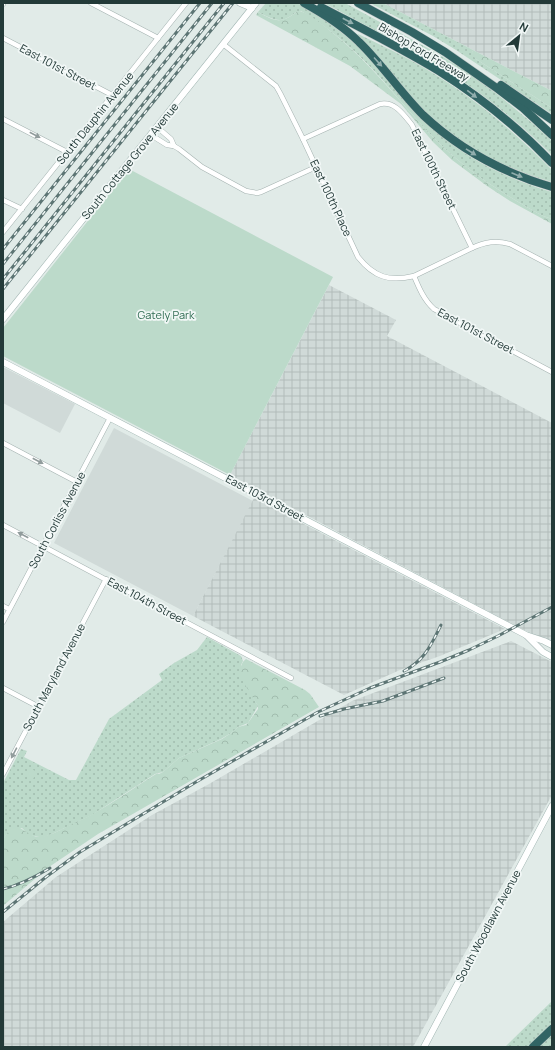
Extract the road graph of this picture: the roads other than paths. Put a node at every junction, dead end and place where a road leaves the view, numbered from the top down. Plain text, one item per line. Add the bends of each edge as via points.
1 (91, 3) edge
2 (186, 3) edge
3 (240, 3) edge
4 (247, 3) edge
5 (304, 3) edge
6 (314, 3) edge
7 (358, 3) edge
8 (254, 5) edge
9 (3, 38) edge
10 (158, 38) junction
11 (223, 44) junction
12 (445, 52) junction
13 (112, 95) junction
14 (3, 119) edge
15 (552, 120) edge
16 (157, 127) junction
17 (151, 135) junction
18 (552, 135) edge
19 (303, 139) junction
20 (174, 146) junction
21 (67, 152) junction
22 (552, 163) edge
23 (316, 167) junction
24 (552, 187) edge
25 (3, 200) edge
26 (22, 209) junction
27 (3, 232) edge
28 (472, 248) junction
29 (552, 266) edge
30 (414, 276) junction
31 (3, 319) edge
32 (3, 362) edge
33 (552, 372) edge
34 (110, 418) junction
35 (3, 443) edge
36 (77, 482) junction
37 (3, 524) edge
38 (43, 546) junction
39 (106, 579) junction
40 (3, 606) edge
41 (9, 610) junction
42 (3, 622) edge
43 (526, 635) junction
44 (552, 645) edge
45 (552, 657) edge
46 (291, 678) dead end
47 (3, 688) edge
48 (39, 706) junction
49 (3, 774) edge
50 (552, 806) edge
51 (552, 1028) edge
52 (424, 1047) edge
53 (533, 1047) edge

1 - 10 street
2 - 10 street, South Dauphin Avenue
3 - 8 street
4 - 8 street
5 -> 24 highway via 326,15 358,42 422,114 466,149 520,176
6 -> 22 highway, Bishop Ford Freeway via 410,54 466,89 518,130
7 - 12 highway, Bishop Ford Freeway
8 - 11 street, South Cottage Grove Avenue
9 - 13 street, East 101st Street
10 - 13 street, South Dauphin Avenue
11 - 16 street, South Cottage Grove Avenue
11 - 19 street, East 100th Place via 276,86
12 - 15 highway via 484,73
12 - 18 highway, Bishop Ford Freeway via 516,104
13 - 21 street, South Dauphin Avenue
14 -> 21 street
16 - 17 street, South Cottage Grove Avenue
16 - 20 street via 171,139
17 - 20 street via 167,145
17 - 31 street, South Cottage Grove Avenue
19 - 23 street, East 100th Place
19 - 28 street, East 100th Street via 380,104 388,103 396,107 417,133
20 - 23 street via 209,171 251,192 261,192
21 - 26 street, South Dauphin Avenue
23 - 30 street, East 100th Place via 362,262 374,272 389,278
25 - 26 street
26 - 27 street, South Dauphin Avenue
28 - 29 street via 482,243 505,243
28 - 30 street, East 100th Place
30 - 33 street, East 101st Street via 425,299 434,309
32 - 34 street, East 103rd Street
34 - 36 street, South Corliss Avenue
34 - 43 street, East 103rd Street
35 -> 36 street
36 - 38 street, South Corliss Avenue
38 -> 37 street, East 104th Street
38 - 39 street, East 104th Street
38 - 41 street, South Corliss Avenue
39 - 46 street, East 104th Street
39 - 48 street, South Maryland Avenue
40 - 41 street
41 - 42 street, South Corliss Avenue
43 - 44 street, East 103rd Street
43 - 45 street, East 103rd Street
47 - 48 street
48 -> 49 street, South Maryland Avenue
50 - 52 street, South Woodlawn Avenue
51 - 53 highway

